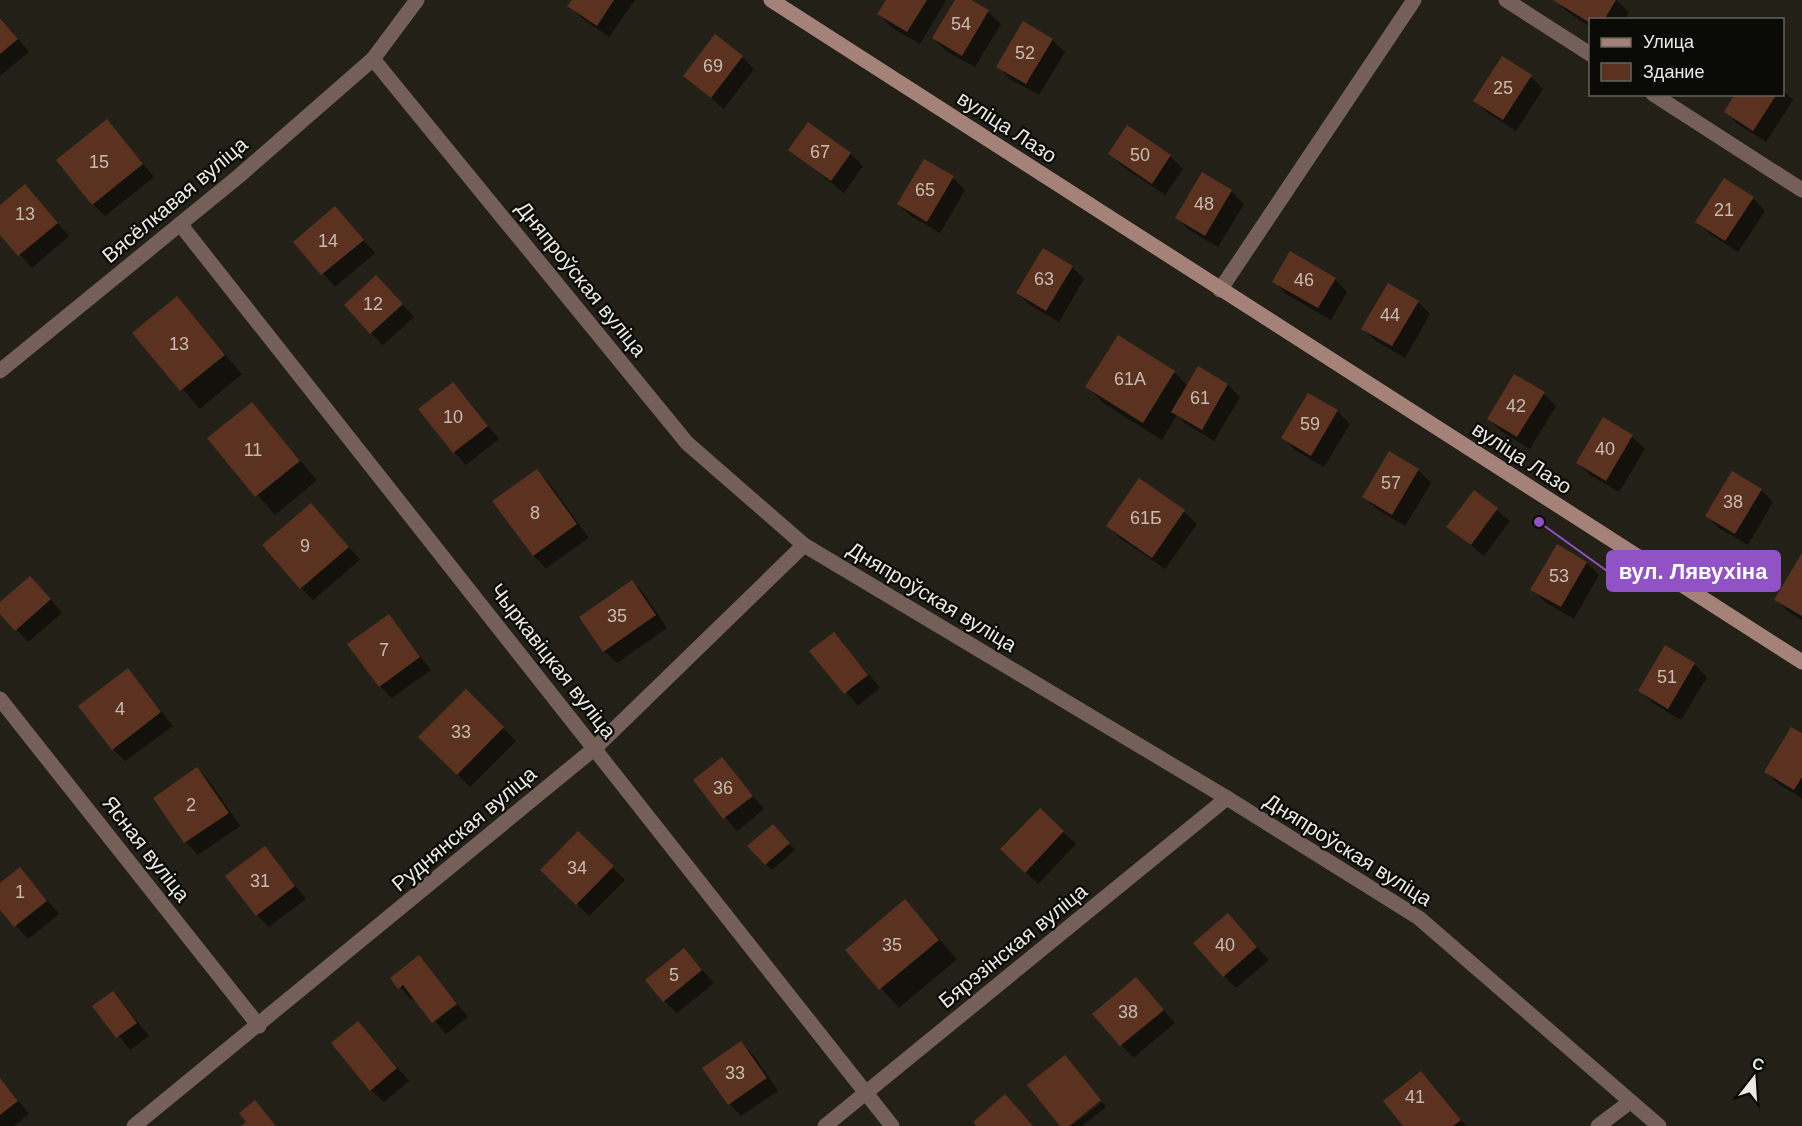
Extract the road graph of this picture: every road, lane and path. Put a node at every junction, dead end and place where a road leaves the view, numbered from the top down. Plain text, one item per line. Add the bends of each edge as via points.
1 (417, 0) edge
2 (771, 0) edge
3 (1414, 0) edge
4 (1506, 0) edge
5 (1589, 53) edge
6 (373, 59) junction
7 (1656, 96) edge
8 (1802, 190) edge
9 (180, 224) junction
10 (1220, 290) junction
11 (0, 371) edge
12 (804, 545) junction
13 (1802, 662) edge
14 (0, 699) edge
15 (595, 748) junction
16 (1227, 798) junction
17 (259, 1026) junction
18 (866, 1093) junction
19 (1630, 1102) junction
20 (134, 1126) edge
21 (825, 1126) edge
22 (892, 1126) edge
23 (1598, 1126) edge
24 (1659, 1126) edge

1 - 6 street
2 - 10 main road, вуліца Лазо
3 - 10 street
4 - 5 street
6 - 9 street, Вясёлкавая вуліца
6 - 12 street, Дняпроўская вуліца via 687,442
7 - 8 street
9 - 11 street, Вясёлкавая вуліца
9 - 15 street, Чыркавіцкая вуліца
10 - 13 main road, вуліца Лазо
12 - 15 street, Руднянская вуліца
12 - 16 street, Дняпроўская вуліца
14 - 17 street, Ясная вуліца
15 - 17 street, Руднянская вуліца
15 - 18 street, Чыркавіцкая вуліца
16 - 18 street, Бярэзінская вуліца
16 - 19 street, Дняпроўская вуліца via 1419,918
17 - 20 street, Руднянская вуліца
18 - 21 street, Бярэзінская вуліца
18 - 22 street, Чыркавіцкая вуліца
19 - 23 street
19 - 24 street, Дняпроўская вуліца

